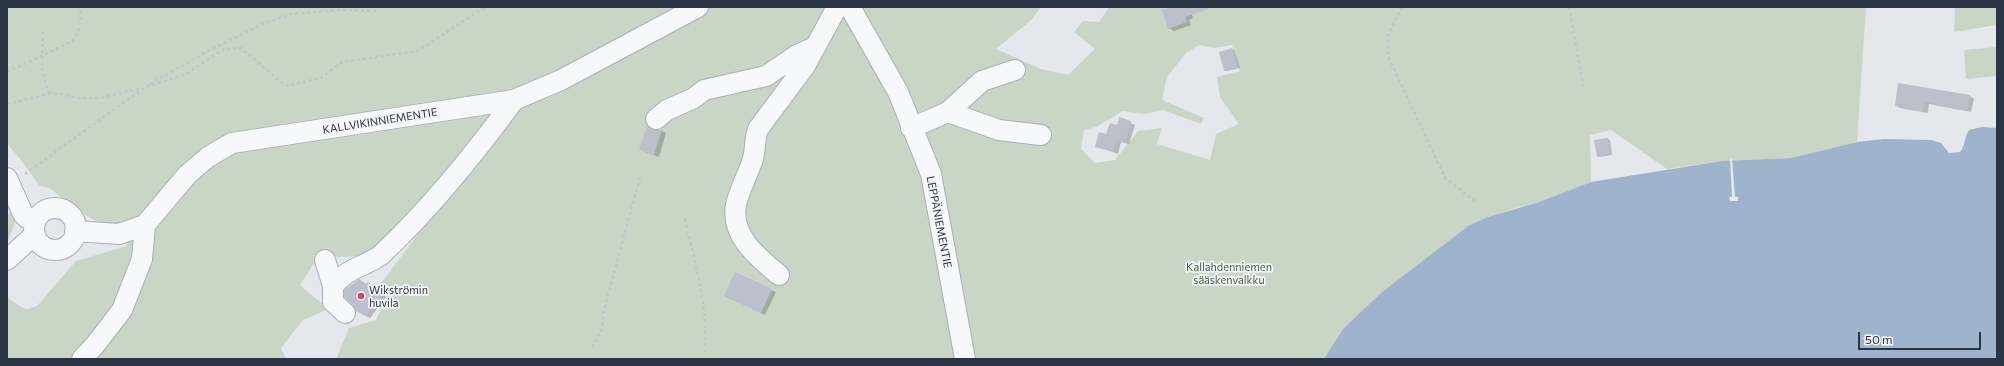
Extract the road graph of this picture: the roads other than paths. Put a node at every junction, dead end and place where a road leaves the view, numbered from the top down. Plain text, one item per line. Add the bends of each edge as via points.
1 (698, 7) edge
2 (837, 7) edge
3 (850, 7) edge
4 (815, 47) junction
5 (1015, 70) dead end
6 (514, 100) junction
7 (948, 112) junction
8 (656, 119) dead end
9 (912, 128) junction
10 (1041, 135) dead end
11 (9, 182) edge
12 (145, 225) junction
13 (36, 226) junction
14 (75, 231) junction
15 (7, 260) edge
16 (325, 260) dead end
17 (779, 275) dead end
18 (333, 286) junction
19 (345, 313) dead end
20 (82, 359) edge
21 (965, 359) edge

1 - 6 street, KALLVIKINNIEMENTIE via 561,80
2 - 4 street
3 - 9 street, LEPPÄNIEMENTIE via 898,92
4 - 8 street via 797,55 766,76 704,90 694,98 667,110
4 - 17 street via 788,90 758,129 754,156 736,206 737,225 745,242 757,257
5 - 7 street via 982,81
6 - 12 street, KALLVIKINNIEMENTIE via 232,143 208,157 187,175
6 - 18 street via 442,194 406,231 379,257 342,275
7 - 9 street
7 - 10 street via 999,130
9 - 21 street, LEPPÄNIEMENTIE via 931,174
11 - 13 street via 23,214
12 - 14 street via 119,234
12 - 20 street via 142,260 122,310
13 - 14 street via 45,210 59,208 71,216
13 - 14 street via 38,242 58,249 70,242
13 - 15 street
16 - 18 street
18 - 19 street via 333,302

